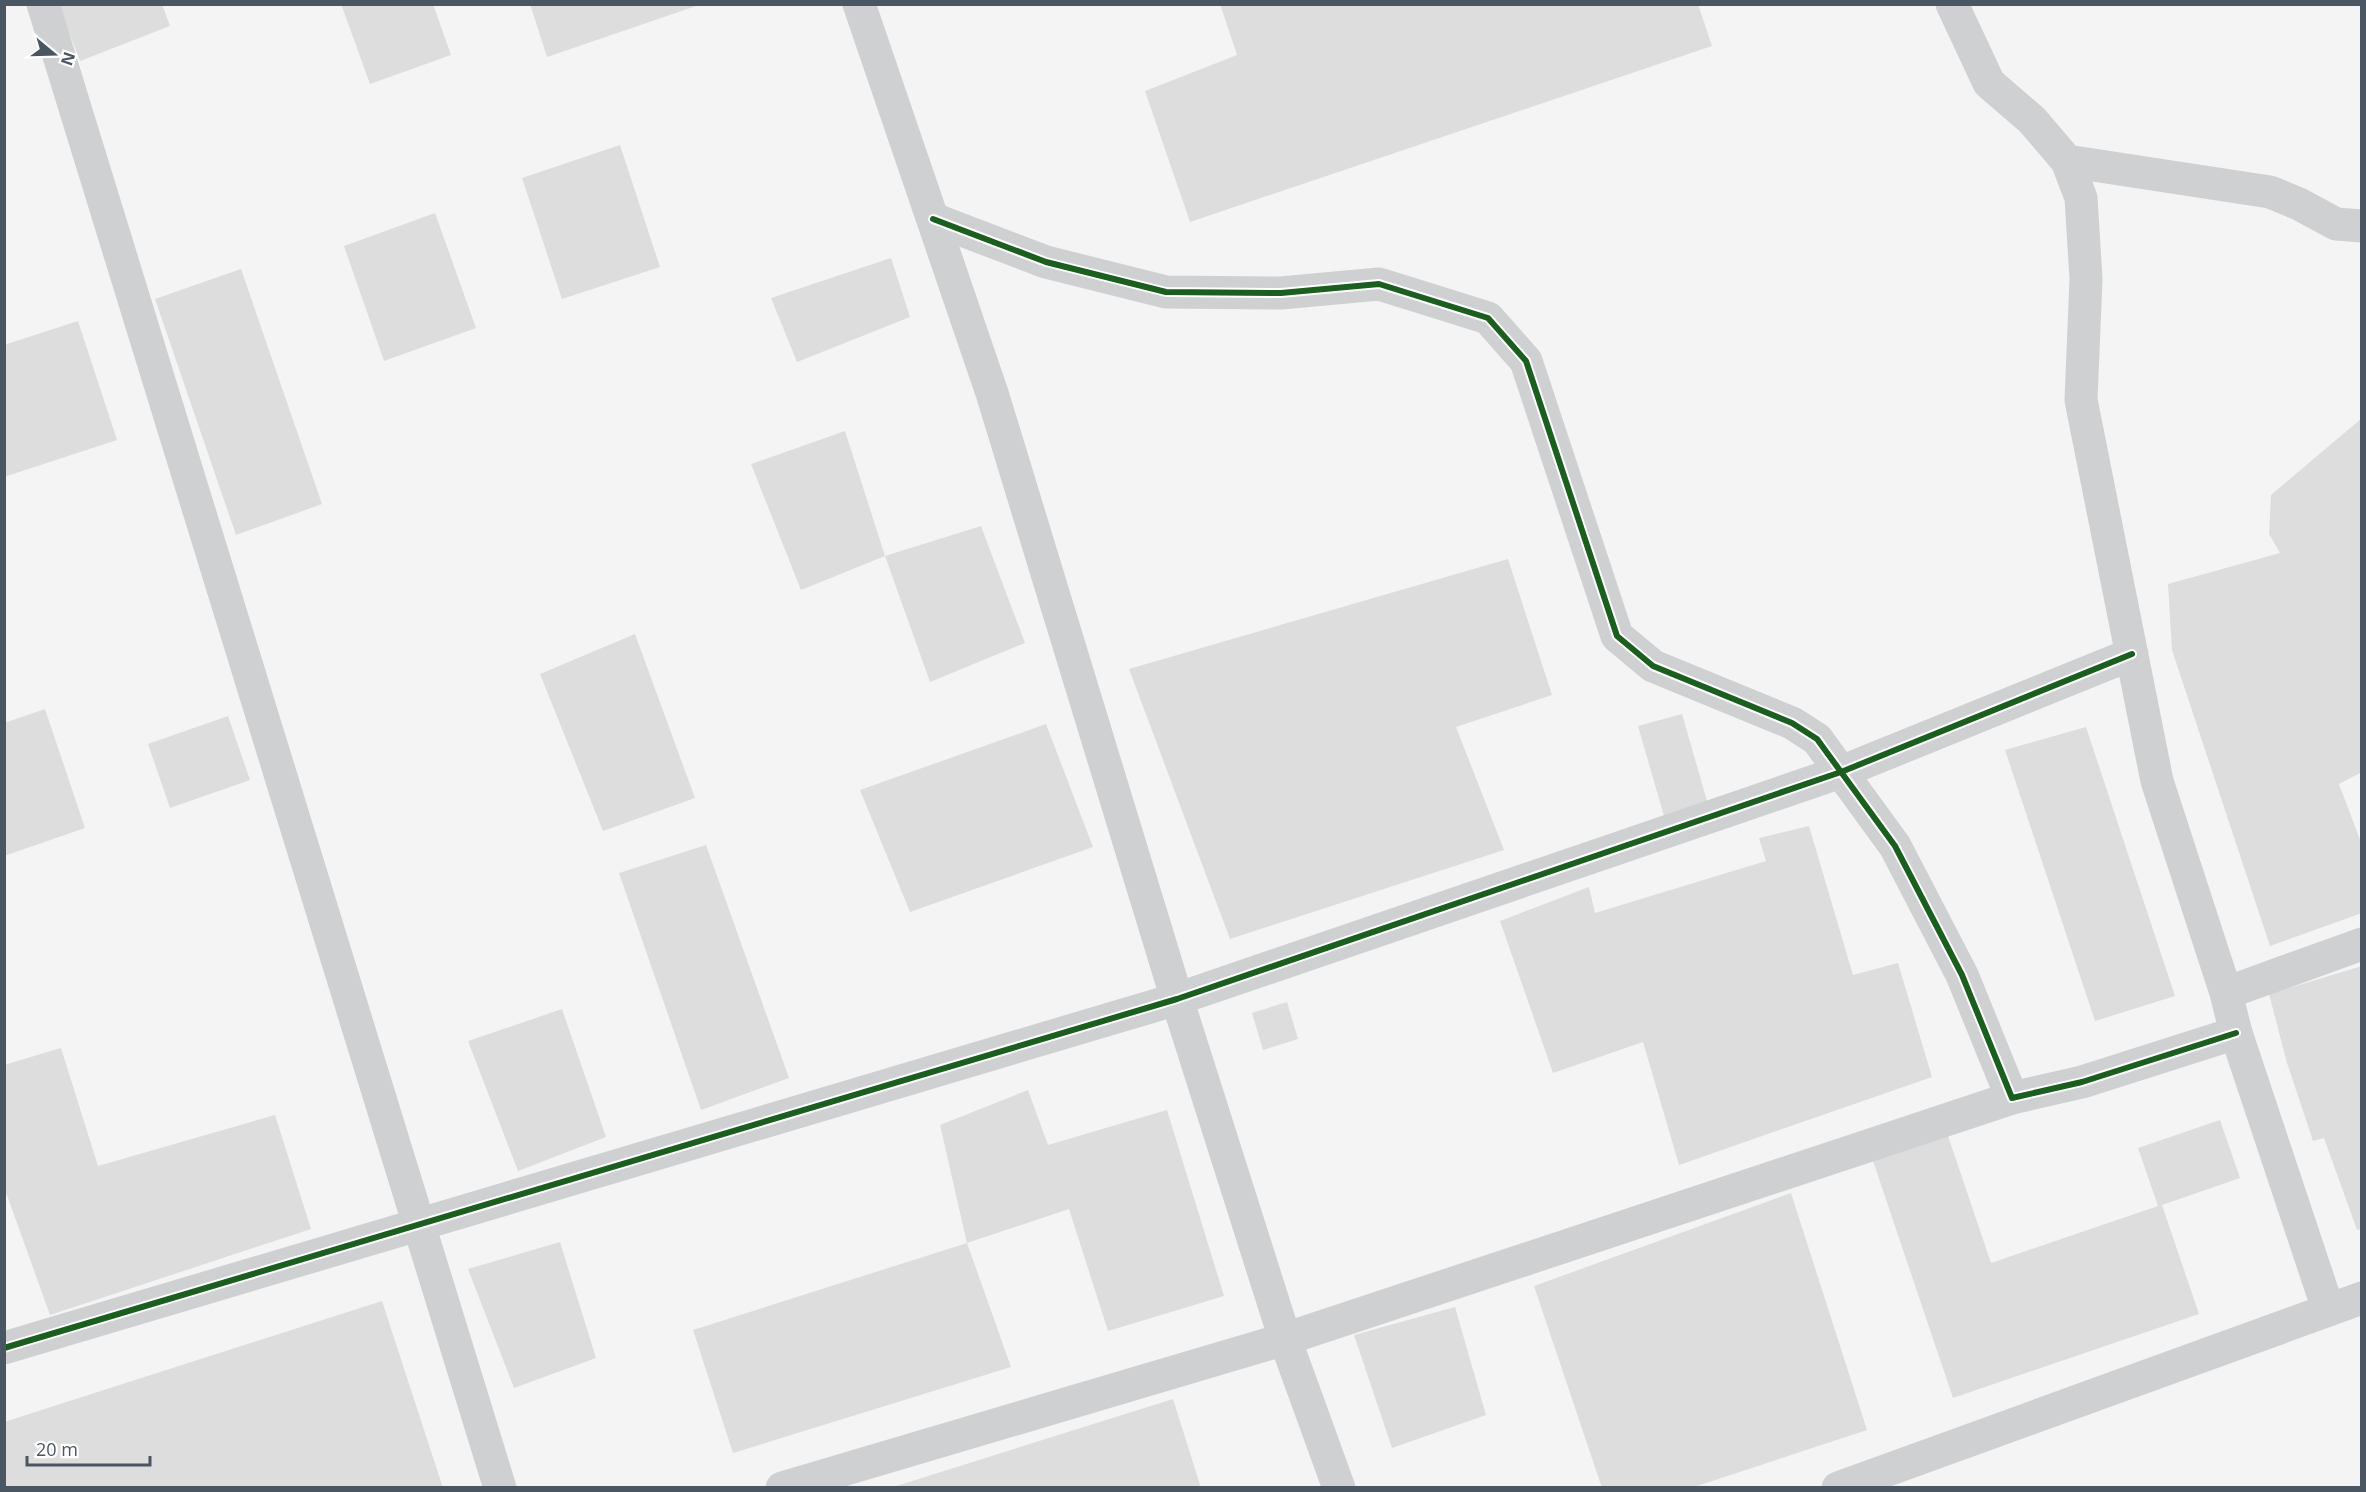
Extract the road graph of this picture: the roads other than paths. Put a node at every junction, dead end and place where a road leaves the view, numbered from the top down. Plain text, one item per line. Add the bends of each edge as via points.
1 (43, 4) edge
2 (859, 4) edge
3 (1952, 4) edge
4 (2067, 161) junction
5 (933, 219) junction
6 (2361, 226) edge
7 (2132, 654) junction
8 (1841, 772) junction
9 (2361, 944) edge
10 (2226, 993) junction
11 (1177, 999) junction
12 (2236, 1033) junction
13 (2012, 1098) junction
14 (418, 1225) junction
15 (2361, 1298) edge
16 (2328, 1310) junction
17 (1285, 1339) junction
18 (4, 1348) edge
19 (500, 1488) edge
20 (782, 1488) edge
21 (1339, 1488) edge
22 (1838, 1488) edge

1 - 14 street
2 - 5 street
3 - 4 street via 1989,83 2032,120
4 - 6 street via 2270,192 2336,224
4 - 7 street via 2082,209 2086,279 2081,400
5 - 8 street via 1046,262 1166,292 1281,293 1379,284 1488,318 1526,361 1617,636 1653,666 1792,723 1817,740
5 - 11 street via 992,393
7 - 8 street
7 - 10 street via 2157,781
8 - 11 street
8 - 13 street via 1894,846 1962,975
9 - 10 street
10 - 12 street
11 - 14 street
11 - 17 street
12 - 13 street via 2082,1082
12 - 16 street
13 - 17 street
14 - 18 street
14 - 19 street
15 - 16 street
16 - 22 street
17 - 20 street
17 - 21 street

